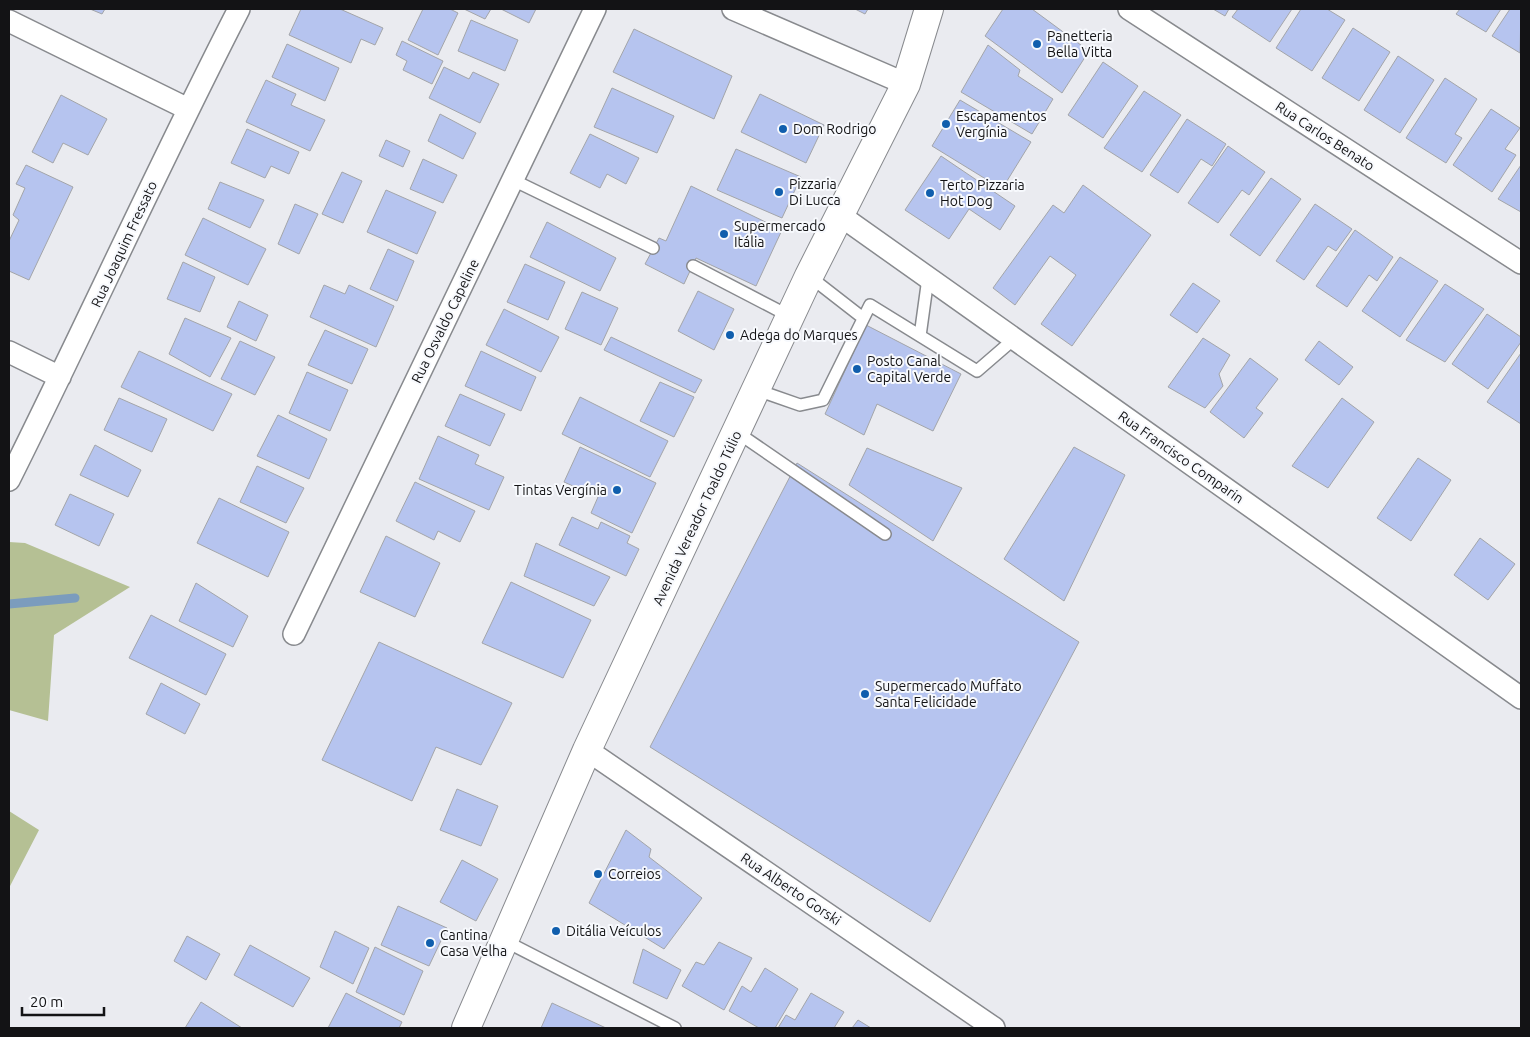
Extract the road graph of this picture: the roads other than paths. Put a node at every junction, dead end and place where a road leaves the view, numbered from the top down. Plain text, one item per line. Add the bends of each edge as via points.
1 (239, 9) edge
2 (595, 9) edge
3 (733, 9) edge
4 (929, 9) edge
5 (1129, 9) edge
6 (9, 21) edge
7 (906, 84) junction
8 (188, 109) junction
9 (513, 180) junction
10 (841, 216) junction
11 (653, 248) dead end
12 (1521, 262) edge
13 (693, 266) dead end
14 (809, 276) junction
15 (928, 278) junction
16 (791, 317) junction
17 (863, 318) junction
18 (920, 336) junction
19 (1014, 339) junction
20 (9, 352) edge
21 (60, 377) junction
22 (757, 390) junction
23 (738, 433) junction
24 (9, 480) edge
25 (886, 534) dead end
26 (294, 634) dead end
27 (1521, 698) edge
28 (587, 750) junction
29 (505, 941) junction
30 (466, 1028) edge
31 (675, 1028) edge
32 (994, 1028) edge

1 - 8 street, Rua Joaquim Fressato
2 - 9 street, Rua Osvaldo Capeline
3 - 7 street
4 - 7 main road, Avenida Vereador Toaldo Túlio
5 - 12 street, Rua Carlos Benato
6 - 8 street
7 - 10 main road, Avenida Vereador Toaldo Túlio
8 - 21 street, Rua Joaquim Fressato
9 - 11 lane
9 - 26 street, Rua Osvaldo Capeline
10 - 14 main road, Avenida Vereador Toaldo Túlio
10 - 15 street, Rua Francisco Comparin
13 - 16 lane
14 - 16 main road, Avenida Vereador Toaldo Túlio
14 - 17 lane
15 - 18 lane
15 - 19 street, Rua Francisco Comparin
16 - 22 main road, Avenida Vereador Toaldo Túlio
17 - 18 lane via 870,304
17 - 22 lane via 823,400 800,405
18 - 19 lane via 977,371
19 - 27 street, Rua Francisco Comparin
20 - 21 street
21 - 24 street, Rua Joaquim Fressato
22 - 23 main road, Avenida Vereador Toaldo Túlio
23 - 25 lane
23 - 28 main road, Avenida Vereador Toaldo Túlio
28 - 29 main road, Avenida Vereador Toaldo Túlio
28 - 32 street, Rua Alberto Gorski
29 - 30 main road, Avenida Vereador Toaldo Túlio
29 - 31 lane

